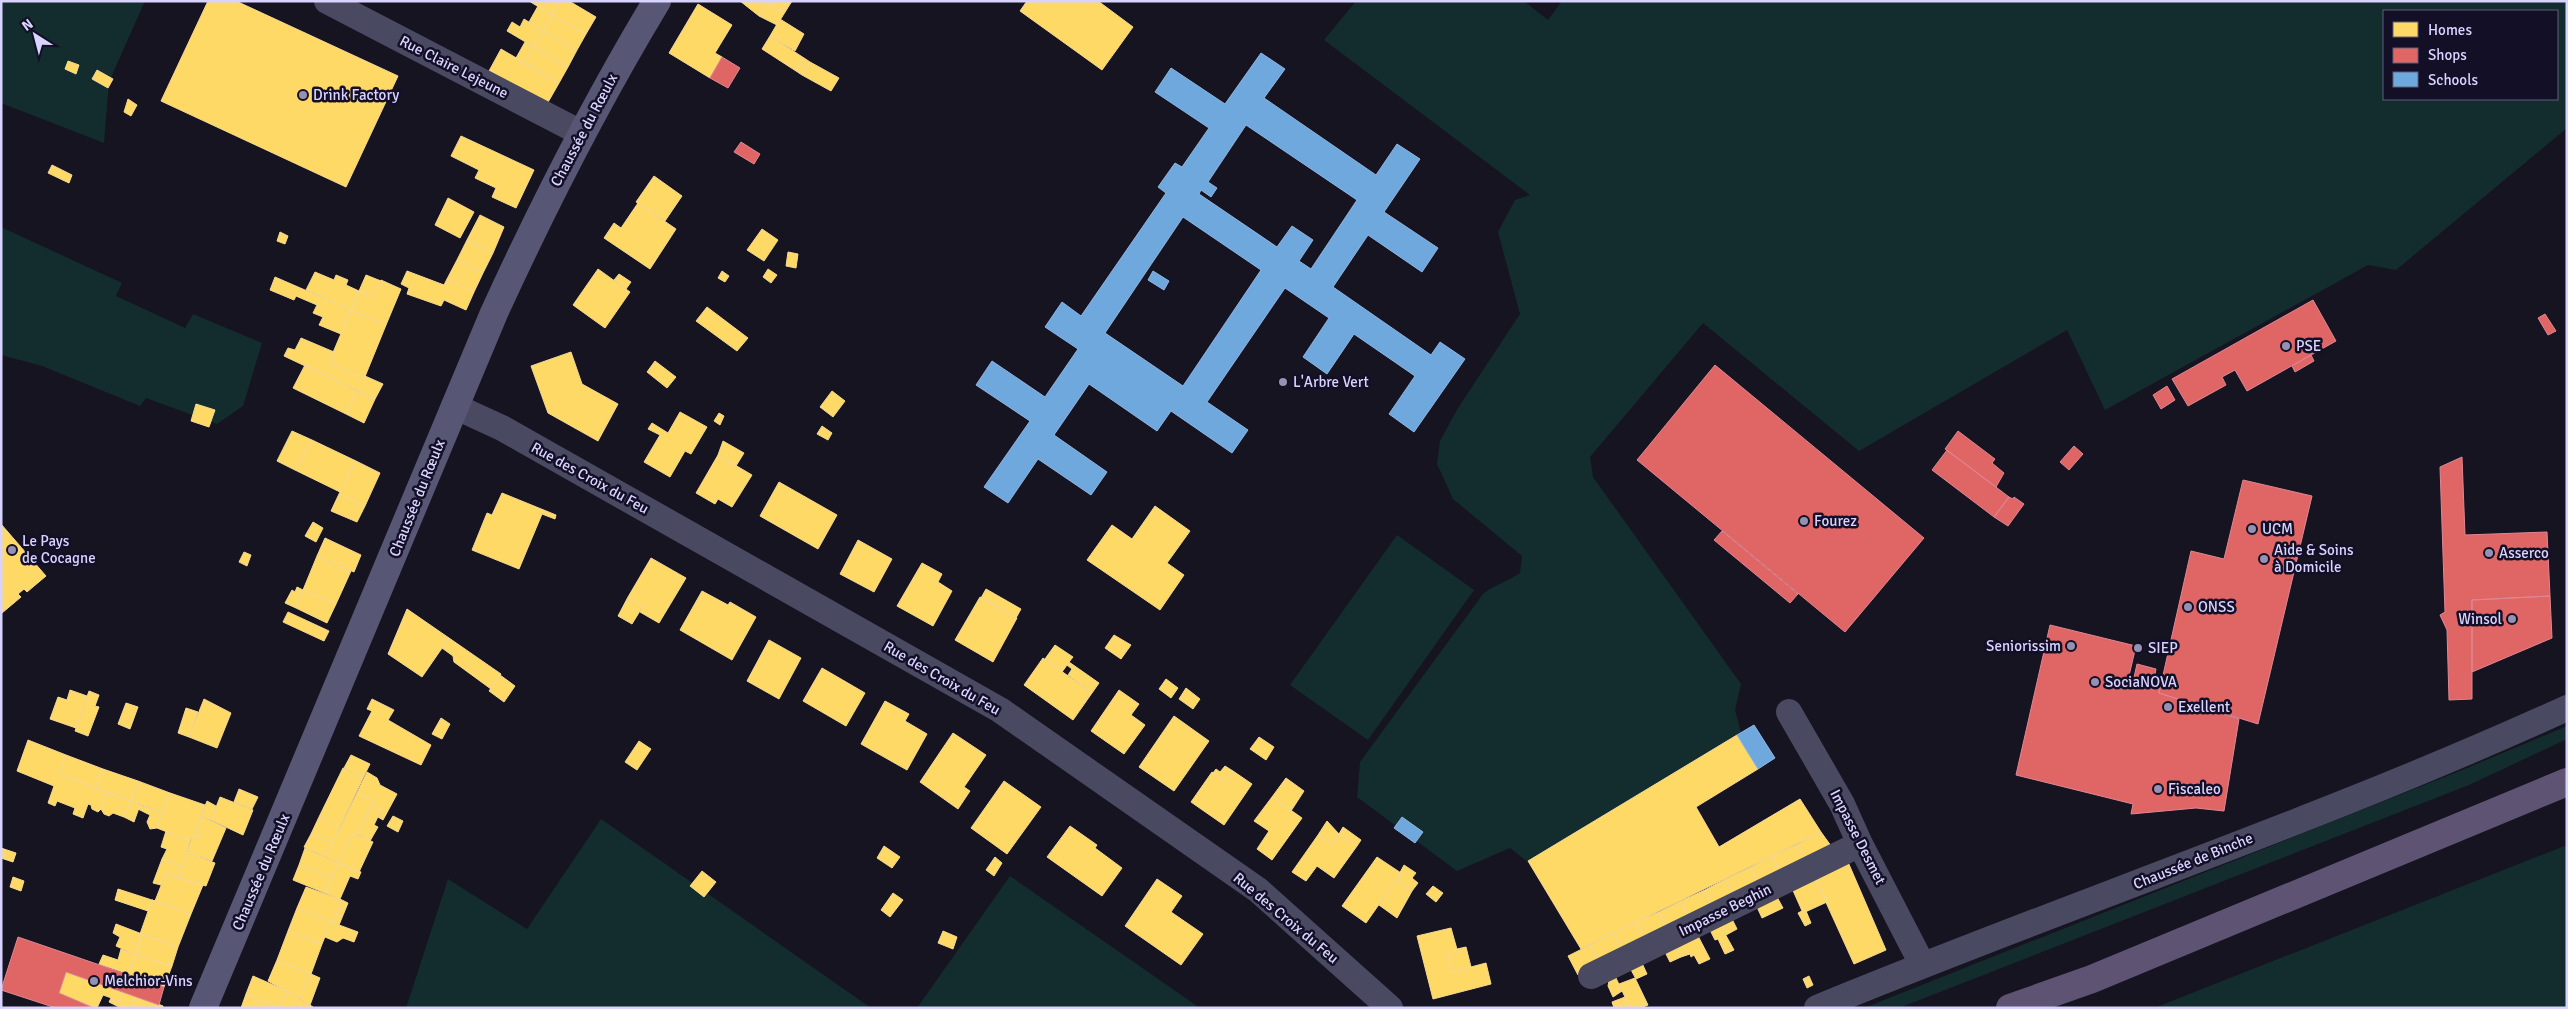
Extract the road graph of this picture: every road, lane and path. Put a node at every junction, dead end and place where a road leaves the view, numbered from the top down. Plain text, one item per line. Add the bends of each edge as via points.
1 (327, 1) edge
2 (657, 1) edge
3 (581, 133) junction
4 (454, 406) junction
5 (2567, 708) edge
6 (1789, 712) dead end
7 (2567, 782) edge
8 (1860, 844) junction
9 (1922, 964) junction
10 (1591, 976) dead end
11 (2092, 979) junction
12 (203, 1008) edge
13 (1390, 1008) edge
14 (1817, 1008) edge
15 (2010, 1008) edge
16 (2037, 1008) edge

1 - 3 street, Rue Claire Lejeune
2 - 3 main road, Chaussée du Rœulx
3 - 4 main road, Chaussée du Rœulx via 537,220
4 - 12 main road, Chaussée du Rœulx
4 - 13 street, Rue des Croix du Feu via 502,428 1000,710 1258,890
5 - 9 street, Chaussée de Binche via 2290,823
6 - 8 street, Impasse Desmet via 1842,804
7 - 11 main road
8 - 9 street, Impasse Desmet
8 - 10 street, Impasse Beghin
9 - 14 street, Chaussée de Binche
11 - 15 main road
11 - 16 main road

